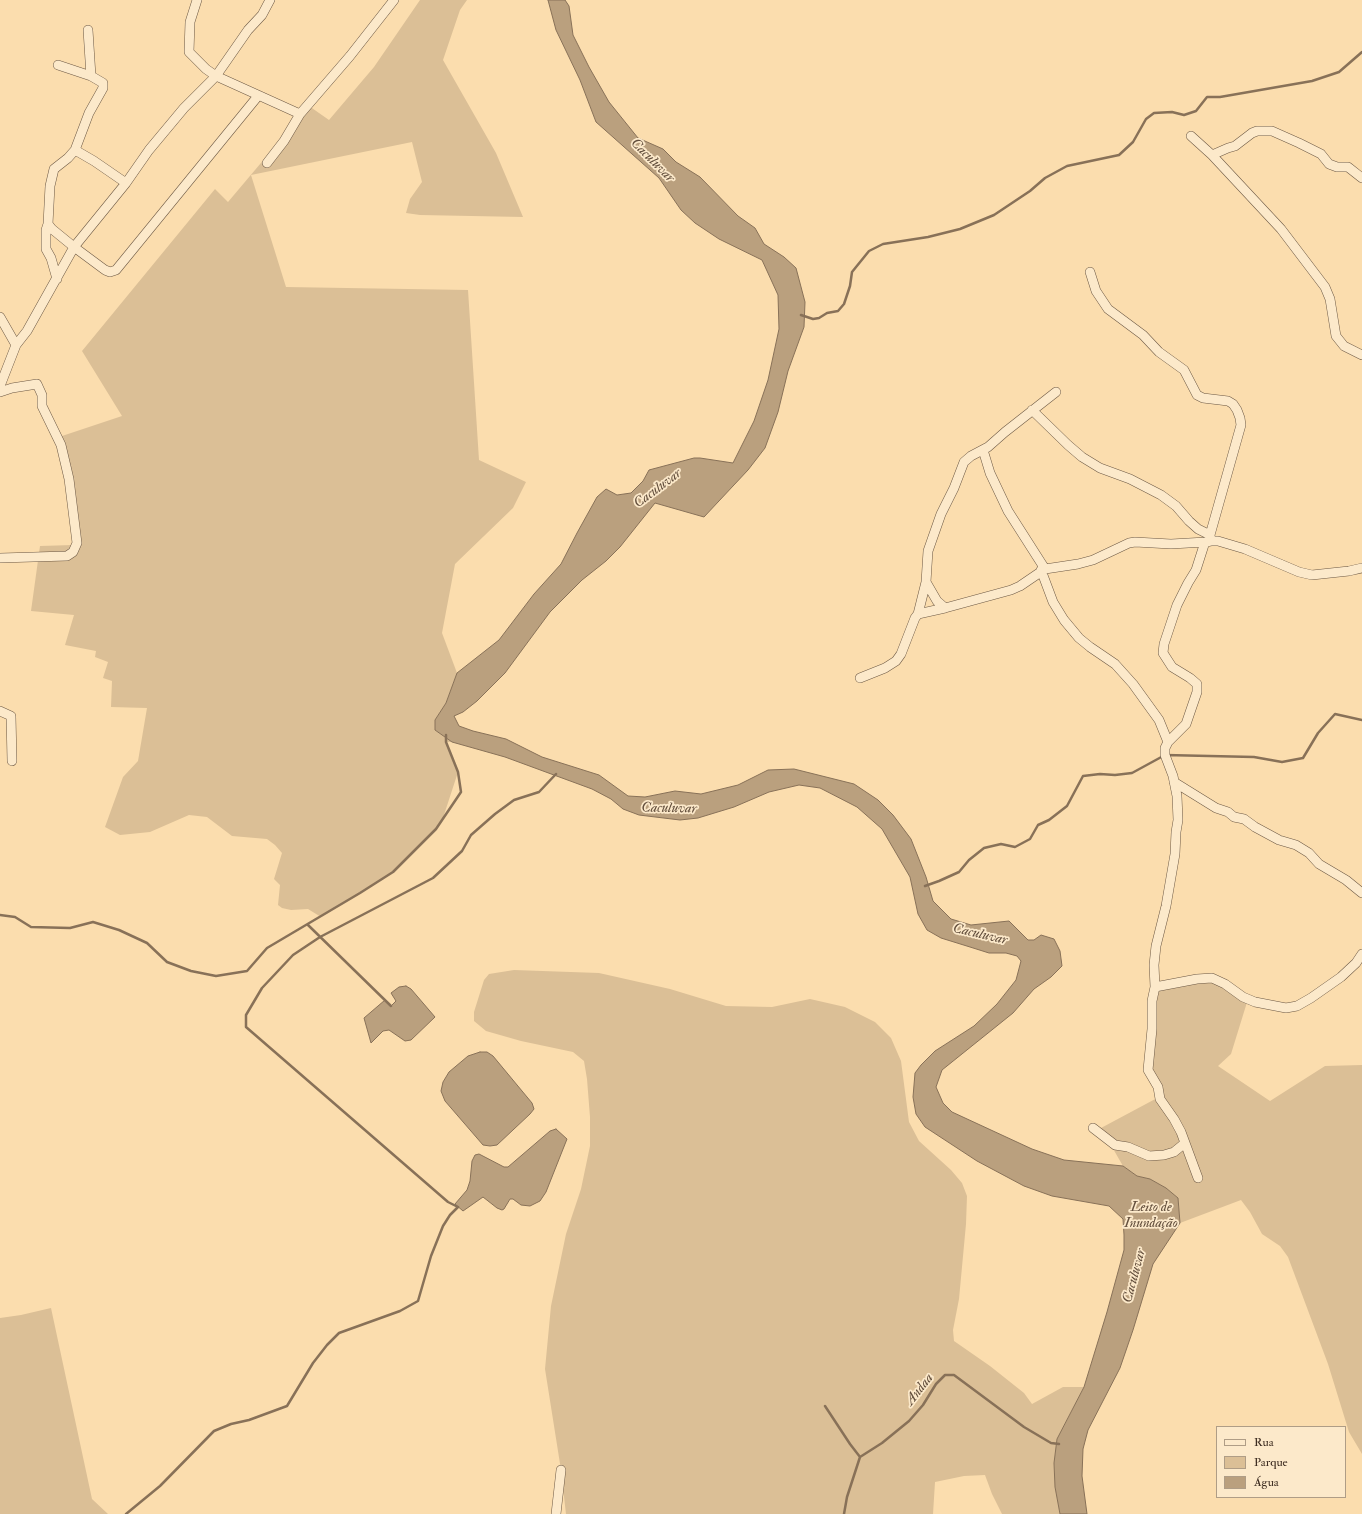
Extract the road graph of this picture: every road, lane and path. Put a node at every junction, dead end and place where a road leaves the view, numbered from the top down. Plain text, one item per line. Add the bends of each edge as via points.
1 (197, 0) edge
2 (270, 0) edge
3 (394, 0) edge
4 (88, 30) dead end
5 (58, 65) dead end
6 (91, 76) junction
7 (216, 76) junction
8 (258, 96) junction
9 (300, 114) junction
10 (1191, 136) dead end
11 (75, 150) junction
12 (1212, 155) junction
13 (267, 163) dead end
14 (1362, 178) edge
15 (126, 183) junction
16 (48, 224) junction
17 (74, 247) junction
18 (1090, 272) dead end
19 (57, 279) junction
20 (1, 319) edge
21 (16, 345) junction
22 (1362, 355) edge
23 (0, 386) edge
24 (0, 392) edge
25 (1056, 392) dead end
26 (1032, 410) junction
27 (983, 450) junction
28 (1209, 539) junction
29 (0, 558) edge
30 (1362, 568) edge
31 (1043, 570) junction
32 (926, 582) junction
33 (945, 608) junction
34 (918, 614) junction
35 (860, 678) dead end
36 (0, 711) edge
37 (1168, 742) junction
38 (12, 761) dead end
39 (1174, 782) junction
40 (1362, 893) edge
41 (1362, 954) edge
42 (1155, 987) junction
43 (1093, 1128) dead end
44 (1185, 1143) junction
45 (1198, 1178) dead end
46 (561, 1470) dead end
47 (556, 1514) edge

1 - 7 street via 190,22 189,52 206,70
2 - 7 street via 262,15 248,30
3 - 9 street
4 - 6 street
5 - 6 street
6 - 11 street via 103,83 103,88 89,113
7 - 8 street
7 - 15 street via 184,108
8 - 9 street
8 - 17 street via 116,270 105,270
9 - 13 street
10 - 12 street
11 - 15 street
11 - 16 street via 54,169 50,186
12 - 14 street via 1235,146 1257,131 1272,131 1320,154 1329,164 1348,167
12 - 22 street via 1281,229 1315,272 1330,299 1336,336 1344,346
15 - 17 street
16 - 17 street
16 - 19 street via 46,249
17 - 19 street
18 - 28 street via 1096,291 1108,310 1143,335 1159,352 1184,370 1197,395 1228,402 1238,410 1241,425
19 - 21 street
20 - 21 street
21 - 23 street
24 - 29 street via 36,384 42,395 42,406 61,445 69,479 77,543 73,552 67,556
25 - 26 street
26 - 27 street
26 - 28 street via 1082,457 1100,468 1130,479 1161,495 1176,506
27 - 31 street via 990,473 1008,511
27 - 32 street via 964,462 941,514 928,551
28 - 30 street via 1245,549 1312,575
28 - 31 street via 1171,544 1129,543 1093,560
28 - 37 street via 1177,605 1164,644 1163,653 1170,664 1197,684 1197,692 1186,724
31 - 33 street via 1011,590
31 - 37 street via 1053,602 1064,620 1079,638 1115,664 1133,684 1159,720
32 - 33 street via 937,601
32 - 34 street
33 - 34 street
34 - 35 street via 896,661
36 - 38 street via 11,716
37 - 39 street via 1165,756
39 - 40 street via 1216,808 1244,819 1279,840 1296,845
39 - 42 street via 1178,820 1175,854 1156,946
41 - 42 street via 1341,977 1297,1006 1286,1008 1254,1002 1212,978
42 - 44 street via 1148,1070 1158,1087 1160,1099
43 - 44 street via 1115,1145 1128,1147 1149,1156 1174,1152
44 - 45 street
46 - 47 street

